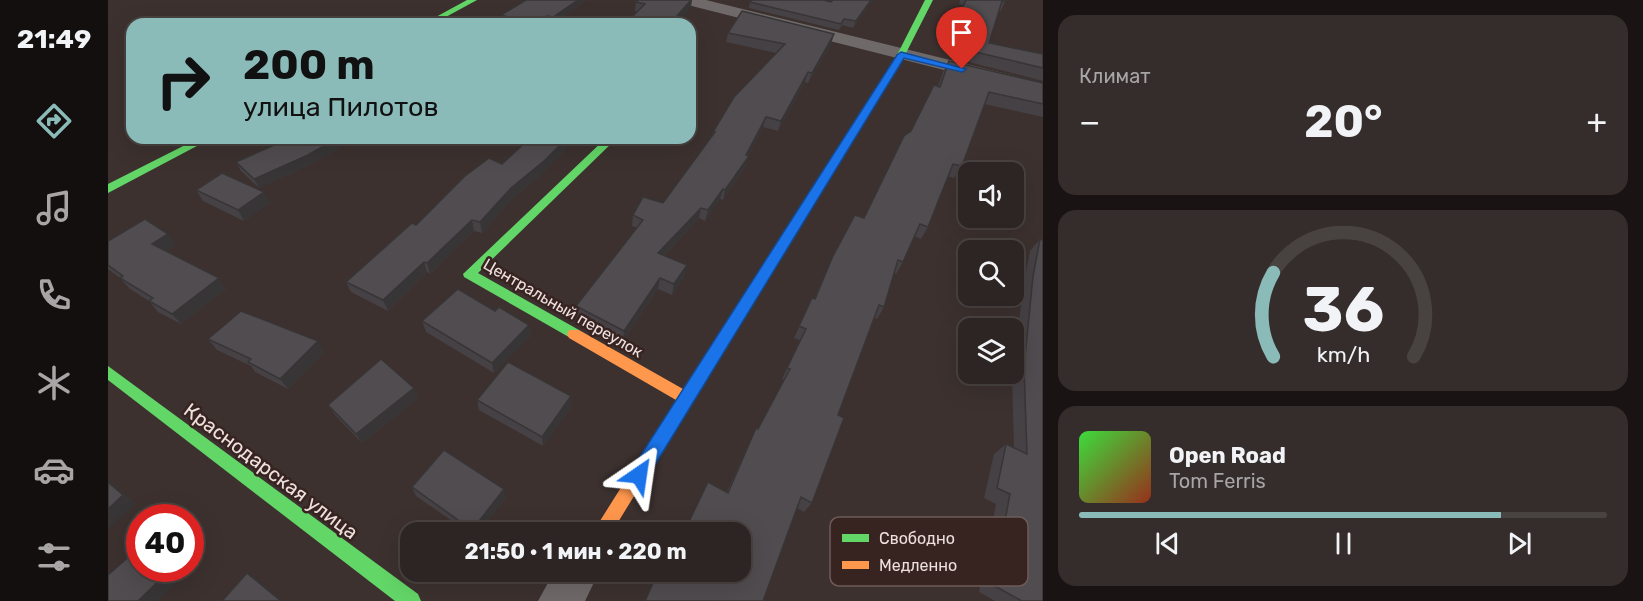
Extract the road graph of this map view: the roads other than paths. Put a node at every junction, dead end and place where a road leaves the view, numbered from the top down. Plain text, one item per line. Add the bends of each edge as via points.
1 (473, 0) edge
2 (686, 0) edge
3 (929, 0) edge
4 (438, 18) edge
5 (901, 55) junction
6 (1043, 89) edge
7 (195, 144) edge
8 (606, 144) edge
9 (110, 185) edge
10 (108, 372) edge
11 (687, 398) junction
12 (609, 522) edge
13 (572, 582) edge
14 (411, 601) edge
15 (560, 601) edge

1 - 4 street
2 - 5 street
3 - 5 street
5 - 6 street
5 - 11 street
7 - 9 street
8 - 11 street, Центральный переулок via 469,273
10 - 14 street, Краснодарская улица
11 - 12 street
13 - 15 street

